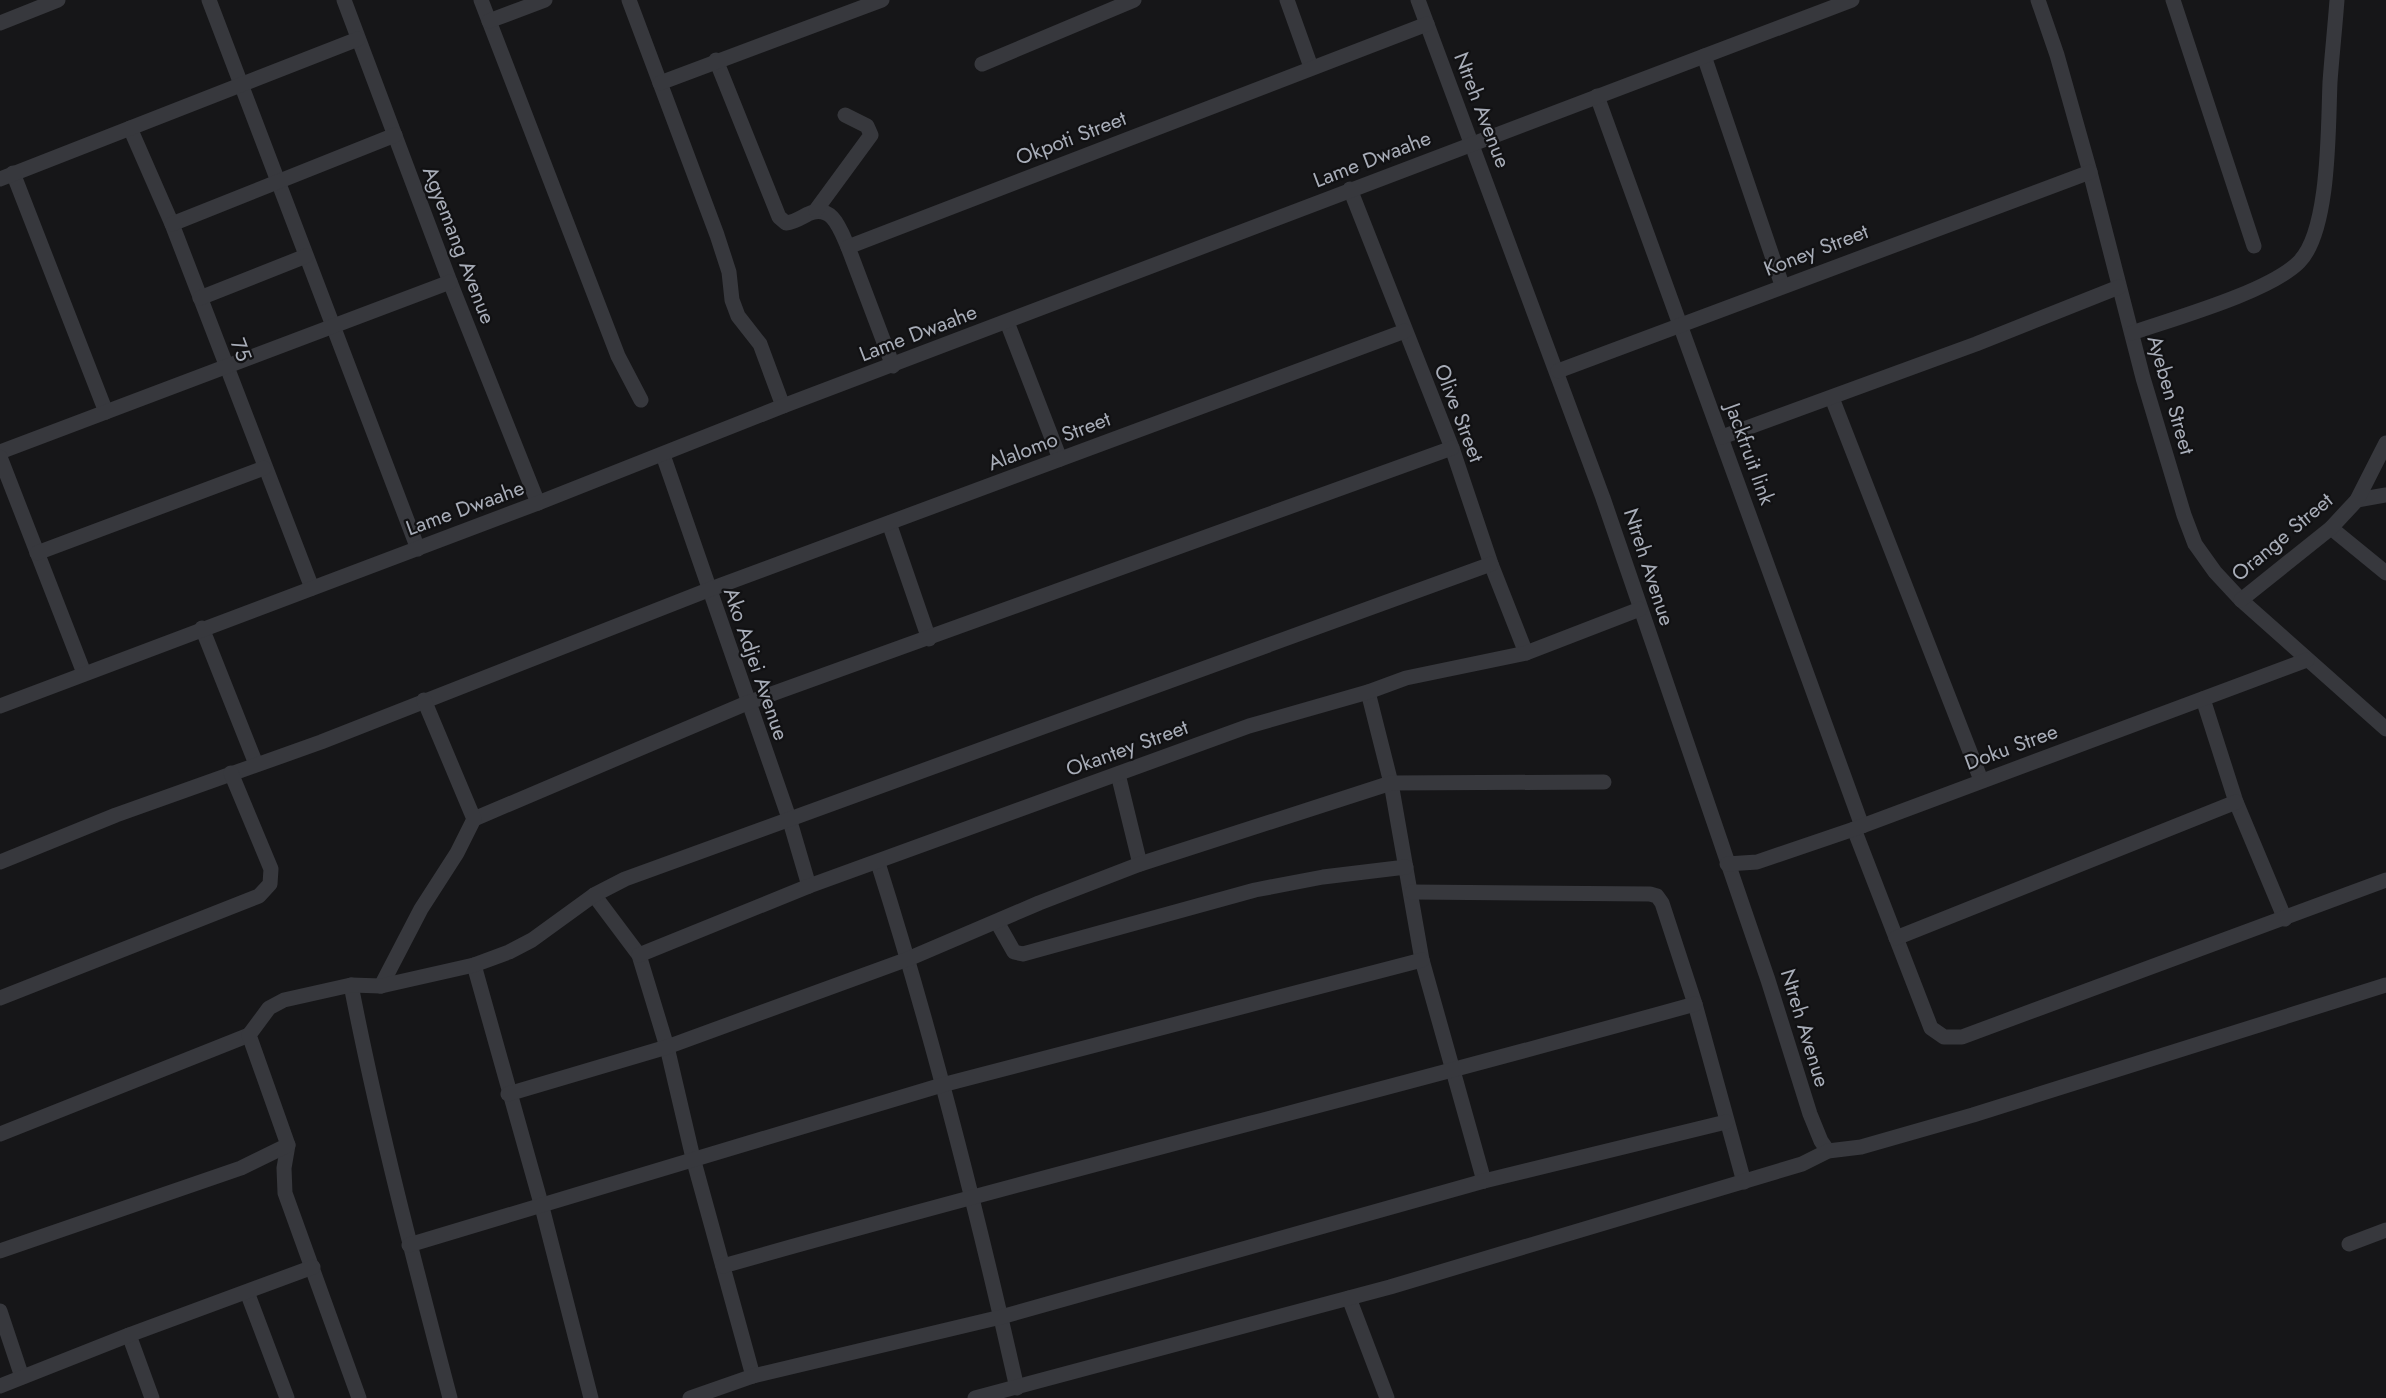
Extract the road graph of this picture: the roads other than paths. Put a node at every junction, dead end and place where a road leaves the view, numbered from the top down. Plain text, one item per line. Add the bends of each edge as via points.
1 (58, 0) edge
2 (209, 0) edge
3 (344, 0) edge
4 (481, 0) edge
5 (545, 0) edge
6 (629, 0) edge
7 (882, 0) edge
8 (1134, 0) edge
9 (1287, 0) edge
10 (1418, 0) edge
11 (1852, 0) edge
12 (2038, 0) edge
13 (2173, 0) edge
14 (2337, 0) edge
15 (489, 21) junction
16 (0, 23) edge
17 (1427, 24) junction
18 (358, 39) junction
19 (1704, 56) junction
20 (716, 60) junction
21 (982, 64) dead end
22 (1311, 67) junction
23 (660, 83) junction
24 (240, 86) junction
25 (1597, 96) junction
26 (845, 115) dead end
27 (130, 128) junction
28 (395, 135) junction
29 (1473, 144) junction
30 (2090, 172) junction
31 (7, 176) edge
32 (279, 181) junction
33 (1350, 189) junction
34 (816, 210) junction
35 (172, 224) junction
36 (2254, 246) dead end
37 (849, 247) junction
38 (306, 256) junction
39 (450, 282) junction
40 (1782, 285) junction
41 (2119, 287) junction
42 (200, 298) junction
43 (1007, 322) junction
44 (1681, 324) junction
45 (333, 326) junction
46 (1405, 330) junction
47 (2132, 333) junction
48 (892, 366) junction
49 (225, 367) junction
50 (1558, 371) junction
51 (1832, 398) junction
52 (641, 400) dead end
53 (783, 406) junction
54 (106, 412) junction
55 (1722, 437) junction
56 (2386, 443) edge
57 (1452, 448) junction
58 (0, 452) edge
59 (663, 455) junction
60 (0, 457) edge
61 (1060, 459) junction
62 (264, 468) junction
63 (2386, 495) edge
64 (2357, 500) junction
65 (538, 503) junction
66 (888, 523) junction
67 (2331, 528) junction
68 (418, 549) junction
69 (37, 553) junction
70 (1491, 564) junction
71 (2386, 573) edge
72 (312, 588) junction
73 (708, 590) junction
74 (2241, 600) junction
75 (1640, 609) junction
76 (202, 628) junction
77 (929, 639) junction
78 (1526, 653) junction
79 (2307, 660) junction
80 (84, 673) junction
81 (1368, 692) junction
82 (2203, 699) junction
83 (424, 700) junction
84 (747, 703) junction
85 (0, 706) edge
86 (2386, 729) edge
87 (256, 764) junction
88 (231, 772) junction
89 (1118, 774) junction
90 (1981, 780) junction
91 (1604, 782) dead end
92 (1391, 783) junction
93 (2236, 801) junction
94 (789, 818) junction
95 (474, 819) junction
96 (1858, 828) junction
97 (0, 862) edge
98 (878, 863) junction
99 (1140, 864) junction
100 (1727, 864) junction
101 (1406, 867) junction
102 (2386, 880) edge
103 (809, 886) junction
104 (1412, 891) junction
105 (594, 895) junction
106 (2285, 919) junction
107 (997, 922) junction
108 (1896, 938) junction
109 (639, 955) junction
110 (908, 959) junction
111 (1422, 960) junction
112 (474, 964) junction
113 (351, 985) junction
114 (2386, 985) edge
115 (381, 986) junction
116 (0, 998) edge
117 (1695, 1004) junction
118 (249, 1035) junction
119 (667, 1047) junction
120 (1454, 1071) junction
121 (942, 1085) junction
122 (508, 1094) junction
123 (1726, 1122) junction
124 (0, 1134) edge
125 (288, 1145) junction
126 (1828, 1151) junction
127 (693, 1158) junction
128 (1484, 1181) junction
129 (1744, 1182) junction
130 (972, 1195) junction
131 (542, 1207) junction
132 (2386, 1230) edge
133 (2349, 1244) dead end
134 (409, 1245) junction
135 (0, 1251) edge
136 (723, 1266) junction
137 (313, 1267) junction
138 (247, 1292) junction
139 (1349, 1298) junction
140 (0, 1311) edge
141 (1001, 1317) junction
142 (129, 1335) junction
143 (753, 1376) junction
144 (22, 1377) junction
145 (0, 1386) edge
146 (1017, 1388) junction
147 (152, 1398) edge
148 (287, 1398) edge
149 (359, 1398) edge
150 (450, 1398) edge
151 (591, 1398) edge
152 (690, 1398) edge
153 (975, 1398) edge
154 (1387, 1398) edge

1 - 16 street
2 - 24 street
3 - 18 street, Agyemang Avenue
4 - 15 street
5 - 15 street
6 - 23 street
7 - 20 street
8 - 21 street
9 - 22 street
10 - 17 street, Ntreh Avenue
11 - 19 street, Lame Dwaahe
12 - 30 street, Ayeben Street
13 - 36 street
14 - 47 street via 2326,154 2319,220 2311,247 2298,263 2264,285
15 - 52 street via 618,356
17 - 22 street, Okpoti Street
17 - 29 street, Ntreh Avenue
18 - 24 street
18 - 28 street, Agyemang Avenue
19 - 25 street, Lame Dwaahe
19 - 40 street
20 - 23 street
20 - 34 street via 778,217 786,223 794,222
22 - 37 street, Okpoti Street
23 - 53 street via 717,235 735,308 745,328 760,344
24 - 27 street
24 - 32 street
25 - 29 street, Lame Dwaahe
25 - 44 street, Jackfruit link
26 - 34 street via 867,126 871,135
27 - 31 street
27 - 35 street, 75
28 - 32 street
28 - 39 street, Agyemang Avenue
29 - 33 street, Lame Dwaahe
29 - 50 street, Ntreh Avenue
30 - 40 street, Koney Street
30 - 41 street, Ayeben Street
31 - 54 street
32 - 35 street
32 - 38 street
33 - 43 street, Lame Dwaahe
33 - 46 street, Olive Street
34 - 37 street via 825,211 836,220
35 - 42 street, 75
37 - 48 street
38 - 42 street
38 - 45 street
39 - 45 street
39 - 65 street, Agyemang Avenue
40 - 44 street, Koney Street
41 - 47 street, Ayeben Street
41 - 51 street
42 - 49 street, 75
43 - 48 street, Lame Dwaahe
43 - 61 street
44 - 50 street, Koney Street
44 - 55 street, Jackfruit link
45 - 49 street
45 - 68 street
46 - 57 street, Olive Street
46 - 61 street, Alalomo Street
47 - 74 street, Ayeben Street via 2195,544
48 - 53 street, Lame Dwaahe
49 - 54 street
49 - 62 street, 75
50 - 75 street, Ntreh Avenue
51 - 55 street
51 - 90 street
53 - 59 street, Lame Dwaahe
54 - 58 street
55 - 96 street, Jackfruit link
56 - 64 street, Orange Street
57 - 70 street, Olive Street
57 - 77 street
59 - 65 street, Lame Dwaahe
59 - 73 street, Ako Adjei Avenue
60 - 69 street
61 - 66 street, Alalomo Street
62 - 69 street
62 - 72 street, 75
63 - 64 street
64 - 67 street, Orange Street
65 - 68 street, Lame Dwaahe
66 - 73 street, Alalomo Street
66 - 77 street
67 - 71 street
67 - 74 street, Orange Street
68 - 72 street, Lame Dwaahe
69 - 80 street
70 - 78 street, Olive Street
70 - 94 street
72 - 76 street, Lame Dwaahe
73 - 83 street, Alalomo Street
73 - 84 street, Ako Adjei Avenue
74 - 79 street, Ayeben Street
75 - 78 street, Okantey Street
75 - 100 street, Ntreh Avenue
76 - 80 street, Lame Dwaahe
76 - 87 street
77 - 84 street
78 - 81 street, Okantey Street via 1406,678
79 - 82 street, Doku Stree
79 - 86 street, Ayeben Street
80 - 85 street, Lame Dwaahe
81 - 89 street, Okantey Street via 1249,726
81 - 92 street
82 - 90 street, Doku Stree
82 - 93 street
83 - 87 street, Alalomo Street
83 - 95 street
84 - 94 street, Ako Adjei Avenue
84 - 95 street
87 - 88 street, Alalomo Street
88 - 97 street, Alalomo Street
88 - 116 street via 271,869 270,884 259,897
89 - 98 street, Okantey Street
89 - 99 street
90 - 96 street, Doku Stree
91 - 92 street
92 - 99 street
92 - 101 street
93 - 106 street
93 - 108 street
94 - 103 street, Ako Adjei Avenue
94 - 105 street via 625,879
95 - 115 street
96 - 100 street, Doku Stree via 1757,862
96 - 108 street, Jackfruit link
98 - 103 street, Okantey Street
98 - 110 street
99 - 107 street
100 - 126 street, Ntreh Avenue via 1810,1114
101 - 104 street
101 - 107 street via 1255,890 1023,954 1014,952
102 - 106 street, Jackfruit link
103 - 109 street, Okantey Street
104 - 111 street
104 - 117 street via 1657,896
105 - 109 street
105 - 112 street via 532,940
106 - 108 street, Jackfruit link via 1962,1037 1944,1037 1931,1028
107 - 110 street
109 - 119 street
110 - 119 street
110 - 121 street
111 - 120 street
111 - 121 street
112 - 115 street
112 - 122 street
113 - 115 street
113 - 118 street via 284,1000 269,1008
113 - 134 street
114 - 126 street via 1973,1116 1844,1151
117 - 120 street
117 - 123 street
118 - 124 street
118 - 125 street
119 - 122 street
119 - 127 street
120 - 128 street
120 - 130 street
121 - 127 street
121 - 130 street
122 - 131 street
123 - 128 street
123 - 129 street
125 - 135 street via 241,1168
125 - 137 street via 285,1193
126 - 129 street via 1802,1164
127 - 131 street
127 - 136 street
128 - 141 street
129 - 139 street
130 - 136 street
130 - 141 street
131 - 134 street
131 - 151 street
132 - 133 street
134 - 150 street
136 - 143 street
137 - 138 street
137 - 149 street
138 - 142 street
138 - 148 street
139 - 146 street
139 - 154 street
140 - 144 street
141 - 143 street
141 - 146 street
142 - 144 street
142 - 147 street
143 - 152 street
144 - 145 street
146 - 153 street

